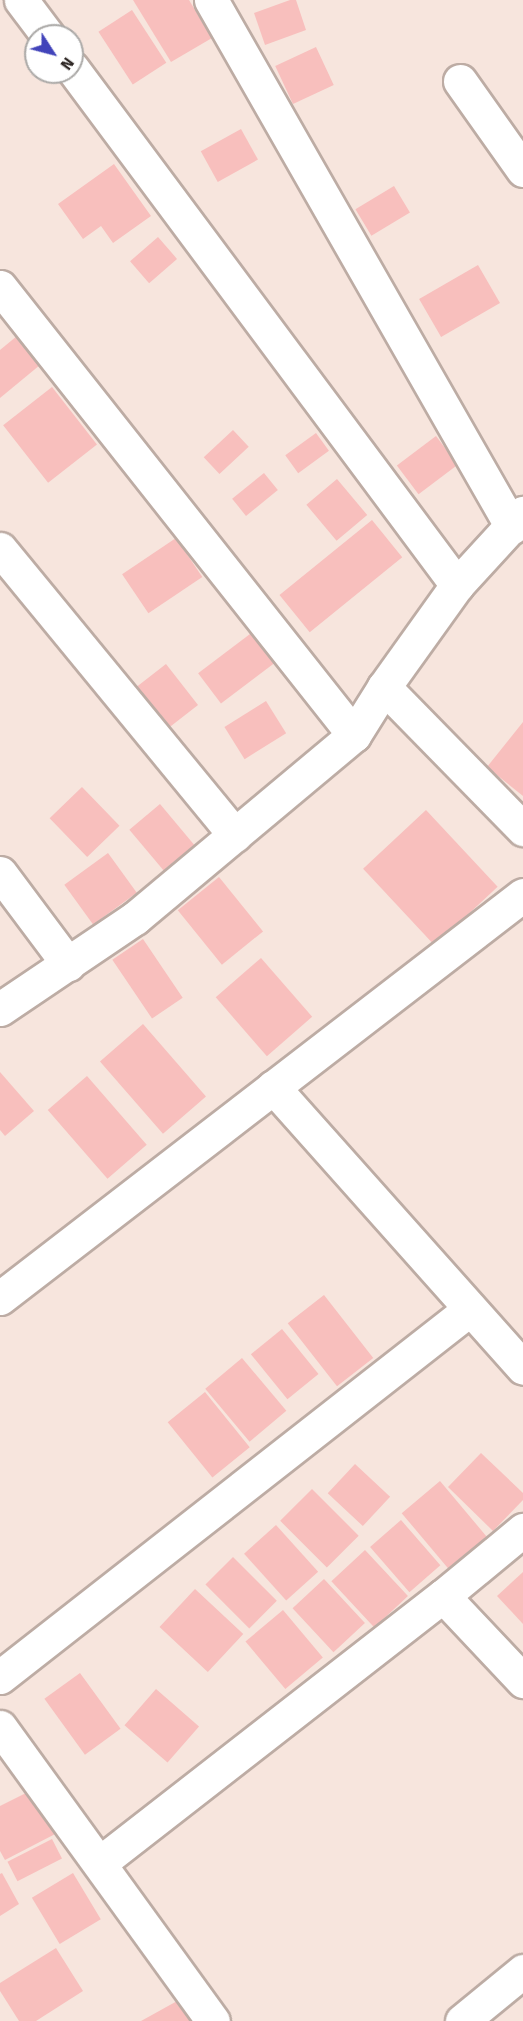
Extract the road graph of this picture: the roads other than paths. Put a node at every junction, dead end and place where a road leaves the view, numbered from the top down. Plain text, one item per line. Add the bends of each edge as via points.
1 (21, 0) edge
2 (211, 0) edge
3 (39, 24) edge
4 (460, 81) dead end
5 (84, 84) edge
6 (523, 170) edge
7 (0, 287) edge
8 (518, 520) edge
9 (0, 549) edge
10 (457, 585) junction
11 (384, 687) junction
12 (354, 735) junction
13 (523, 829) edge
14 (235, 834) junction
15 (0, 873) edge
16 (523, 895) edge
17 (68, 964) junction
18 (0, 1009) edge
19 (273, 1087) junction
20 (0, 1298) edge
21 (470, 1309) junction
22 (523, 1368) edge
23 (523, 1530) edge
24 (443, 1596) junction
25 (0, 1677) edge
26 (523, 1682) edge
27 (0, 1727) edge
28 (101, 1862) junction
29 (523, 1971) edge
30 (213, 2021) edge
31 (462, 2021) edge

1 - 3 street
2 - 8 street
4 - 6 street
5 - 10 street
7 - 12 street
8 - 10 street
9 - 14 street
10 - 11 street
11 - 12 street
11 - 13 street
12 - 14 street
14 - 17 street via 135,918
15 - 17 street
16 - 19 street
17 - 18 street
19 - 20 street
19 - 21 street
21 - 22 street
21 - 25 street
23 - 24 street
24 - 26 street
24 - 28 street
27 - 28 street
28 - 30 street
29 - 31 street

